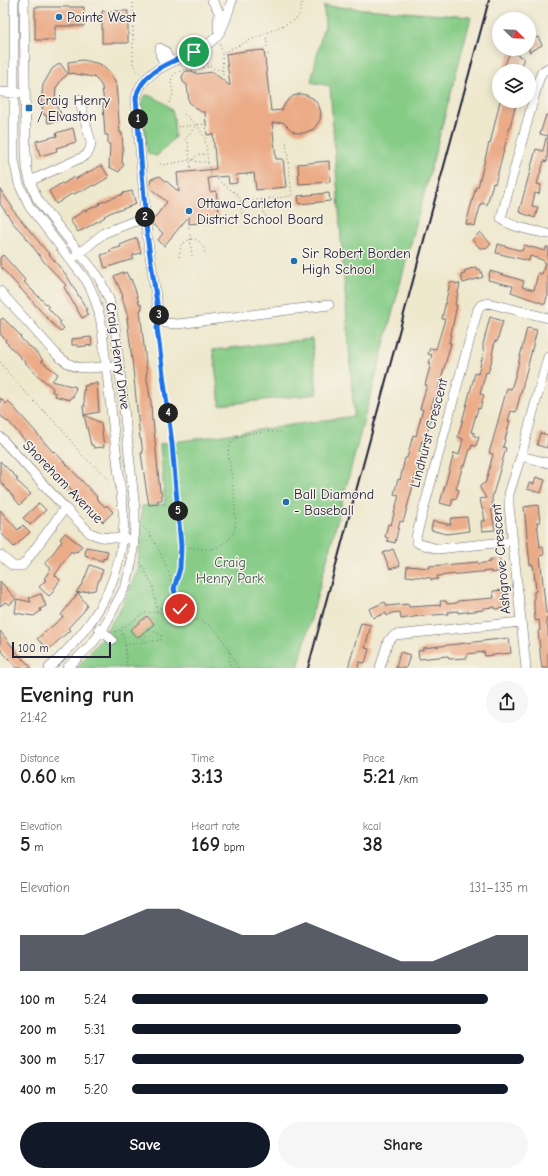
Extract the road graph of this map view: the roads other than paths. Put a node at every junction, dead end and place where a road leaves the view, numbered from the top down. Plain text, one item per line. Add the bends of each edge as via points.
1 (14, 0) edge
2 (24, 0) edge
3 (212, 0) edge
4 (232, 0) edge
5 (218, 36) junction
6 (548, 68) edge
7 (0, 92) edge
8 (14, 92) junction
9 (26, 93) junction
10 (79, 99) dead end
11 (30, 181) junction
12 (141, 220) dead end
13 (548, 234) edge
14 (80, 253) junction
15 (70, 261) junction
16 (0, 291) edge
17 (329, 305) dead end
18 (548, 318) edge
19 (548, 357) edge
20 (119, 366) junction
21 (107, 367) junction
22 (545, 379) edge
23 (0, 437) edge
24 (521, 456) junction
25 (548, 463) edge
26 (65, 508) junction
27 (123, 539) junction
28 (134, 540) junction
29 (513, 541) junction
30 (0, 555) edge
31 (91, 622) junction
32 (520, 622) junction
33 (107, 635) junction
34 (49, 668) edge
35 (67, 668) edge
36 (380, 668) edge
37 (526, 668) edge

1 - 8 street, Craig Henry Drive
2 - 9 street, Craig Henry Drive
3 - 5 street via 219,12
4 - 5 street
5 - 17 street via 207,45 168,64 145,79 136,98 147,235 159,317 165,323 178,324
6 - 13 street via 542,72 539,79 501,218 509,223
7 - 8 street
8 - 9 street
8 - 15 street, Craig Henry Drive via 14,160 19,184 34,215
9 - 11 street, Craig Henry Drive via 26,159
10 - 11 street via 91,142 90,151 85,156
11 - 14 street, Craig Henry Drive via 41,204
12 - 14 street via 104,233
14 - 15 street
14 - 20 street, Craig Henry Drive via 106,291 114,321
15 - 21 street, Craig Henry Drive via 91,288 97,304
16 - 21 street via 67,363 83,368
18 - 29 street, Lindhurst Crescent via 488,303 478,309 416,537 420,544 438,549
19 - 22 street, Ashgrove Crescent
20 - 21 street
20 - 28 street, Craig Henry Drive via 135,509
21 - 27 street, Craig Henry Drive via 124,519
22 - 24 street, Ashgrove Crescent
23 - 26 street, Shoreham Avenue
24 - 25 street
24 - 29 street, Ashgrove Crescent via 509,494
26 - 27 street, Shoreham Avenue via 90,533
26 - 30 street via 22,566 13,566
27 - 28 street, Shoreham Avenue
27 - 31 street, Craig Henry Drive via 113,579 100,610
28 - 33 street, Craig Henry Drive via 126,585
29 - 32 street, Ashgrove Crescent
31 - 33 street
31 - 34 street, Craig Henry Drive via 78,640
32 - 36 street via 395,635 388,642
32 - 37 street, Ashgrove Crescent
33 - 35 street, Craig Henry Drive via 91,644

